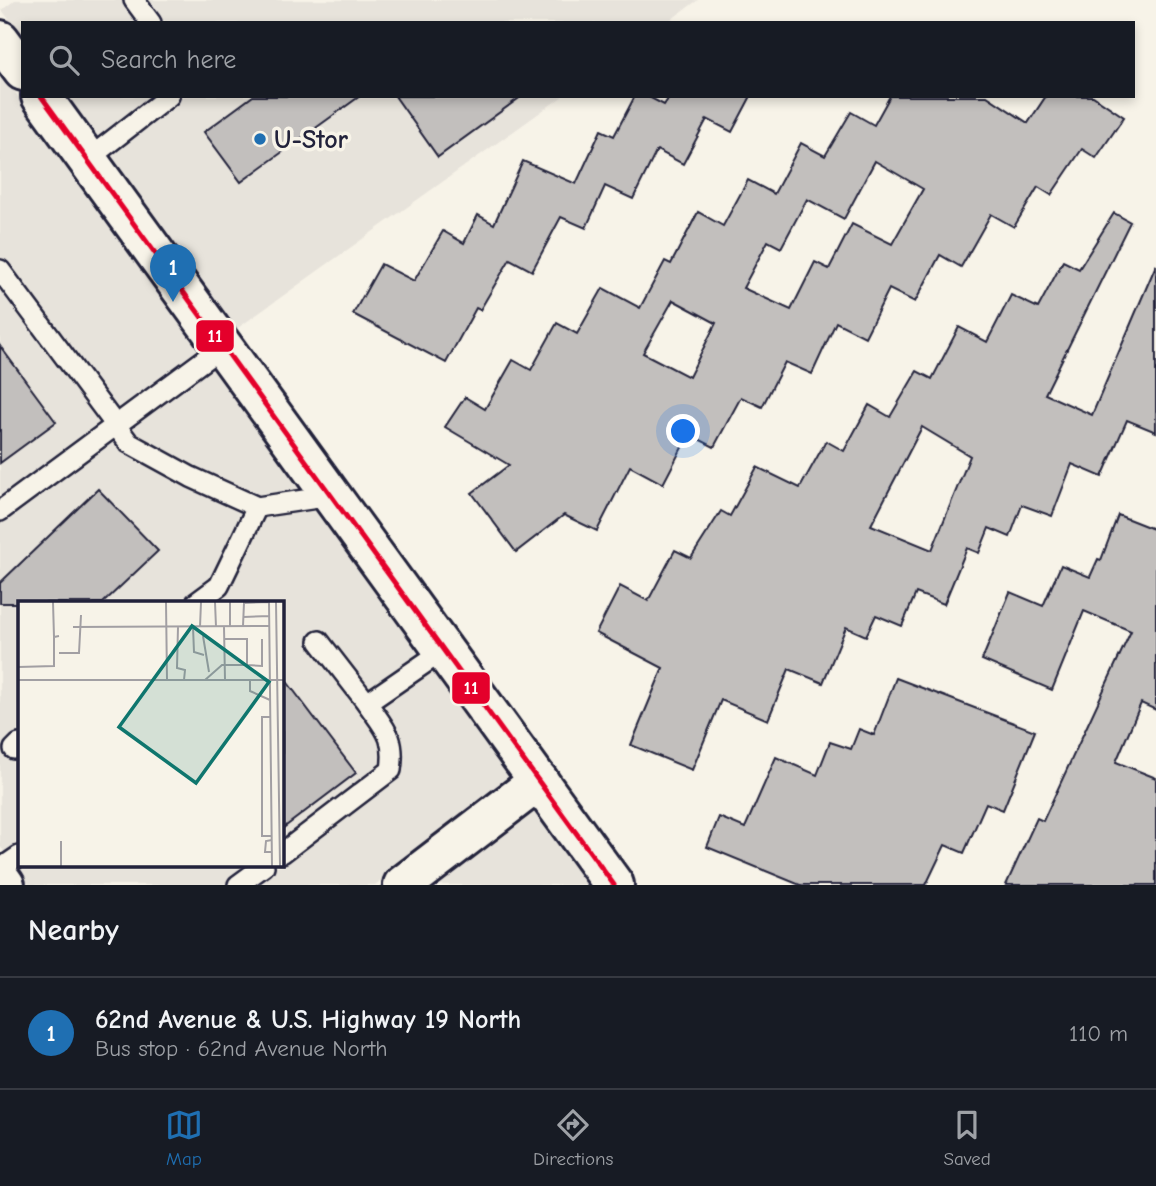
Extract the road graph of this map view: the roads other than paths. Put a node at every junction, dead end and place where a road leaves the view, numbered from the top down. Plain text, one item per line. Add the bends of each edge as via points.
1 (134, 0) edge
2 (150, 21) edge
3 (0, 40) edge
4 (21, 68) edge
5 (42, 98) edge
6 (166, 98) edge
7 (87, 160) junction
8 (0, 270) edge
9 (223, 346) junction
10 (117, 425) junction
11 (331, 496) junction
12 (257, 507) junction
13 (0, 511) edge
14 (199, 601) edge
15 (319, 641) dead end
16 (444, 650) junction
17 (367, 703) junction
18 (539, 781) junction
19 (284, 851) edge
20 (18, 857) edge
21 (263, 867) edge
22 (0, 869) edge
23 (0, 878) edge
24 (5, 885) edge
25 (238, 885) edge
26 (403, 885) edge
27 (614, 885) edge

1 - 2 lane
3 - 4 street
5 - 7 street
6 - 7 lane
7 - 9 street
8 - 10 lane
9 - 10 lane
9 - 11 street
10 - 12 lane via 129,443
10 - 13 lane
11 - 12 lane
11 - 16 street
12 - 14 lane via 219,586
15 - 17 lane
16 - 17 lane
16 - 18 street
17 - 19 lane via 388,733 394,750 391,770
18 - 26 street
18 - 27 street
20 - 22 lane
21 - 25 lane
23 - 24 street

